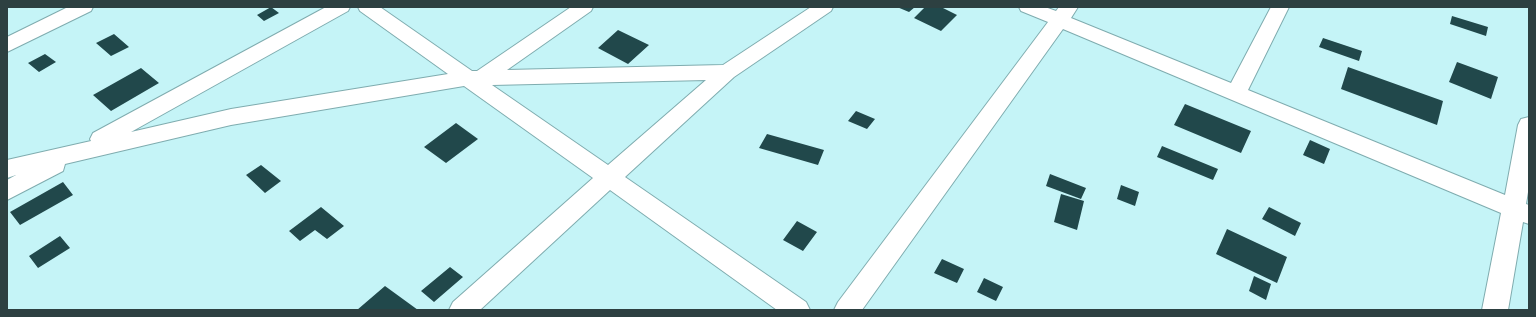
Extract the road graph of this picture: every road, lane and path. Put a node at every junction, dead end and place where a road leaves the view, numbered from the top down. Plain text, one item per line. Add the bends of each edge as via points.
1 (84, 7) edge
2 (340, 7) edge
3 (367, 7) edge
4 (584, 7) edge
5 (824, 7) edge
6 (1028, 7) edge
7 (1280, 7) edge
8 (1065, 14) edge
9 (7, 45) edge
10 (727, 72) junction
11 (475, 78) junction
12 (1236, 93) junction
13 (1529, 125) edge
14 (79, 152) junction
15 (7, 169) edge
16 (610, 178) junction
17 (7, 191) edge
18 (1521, 212) edge
19 (462, 310) edge
20 (797, 310) edge
21 (847, 310) edge
22 (1495, 310) edge

1 - 9 street
2 - 14 street
3 - 11 street
4 - 11 street
5 - 10 street
6 - 8 street
7 - 12 street
8 - 12 street
8 - 21 street
10 - 11 street
10 - 16 street
11 - 14 street via 231,117
11 - 16 street
12 - 18 street
13 - 18 street
14 - 15 street
14 - 17 street
16 - 19 street
16 - 20 street
18 - 22 street

